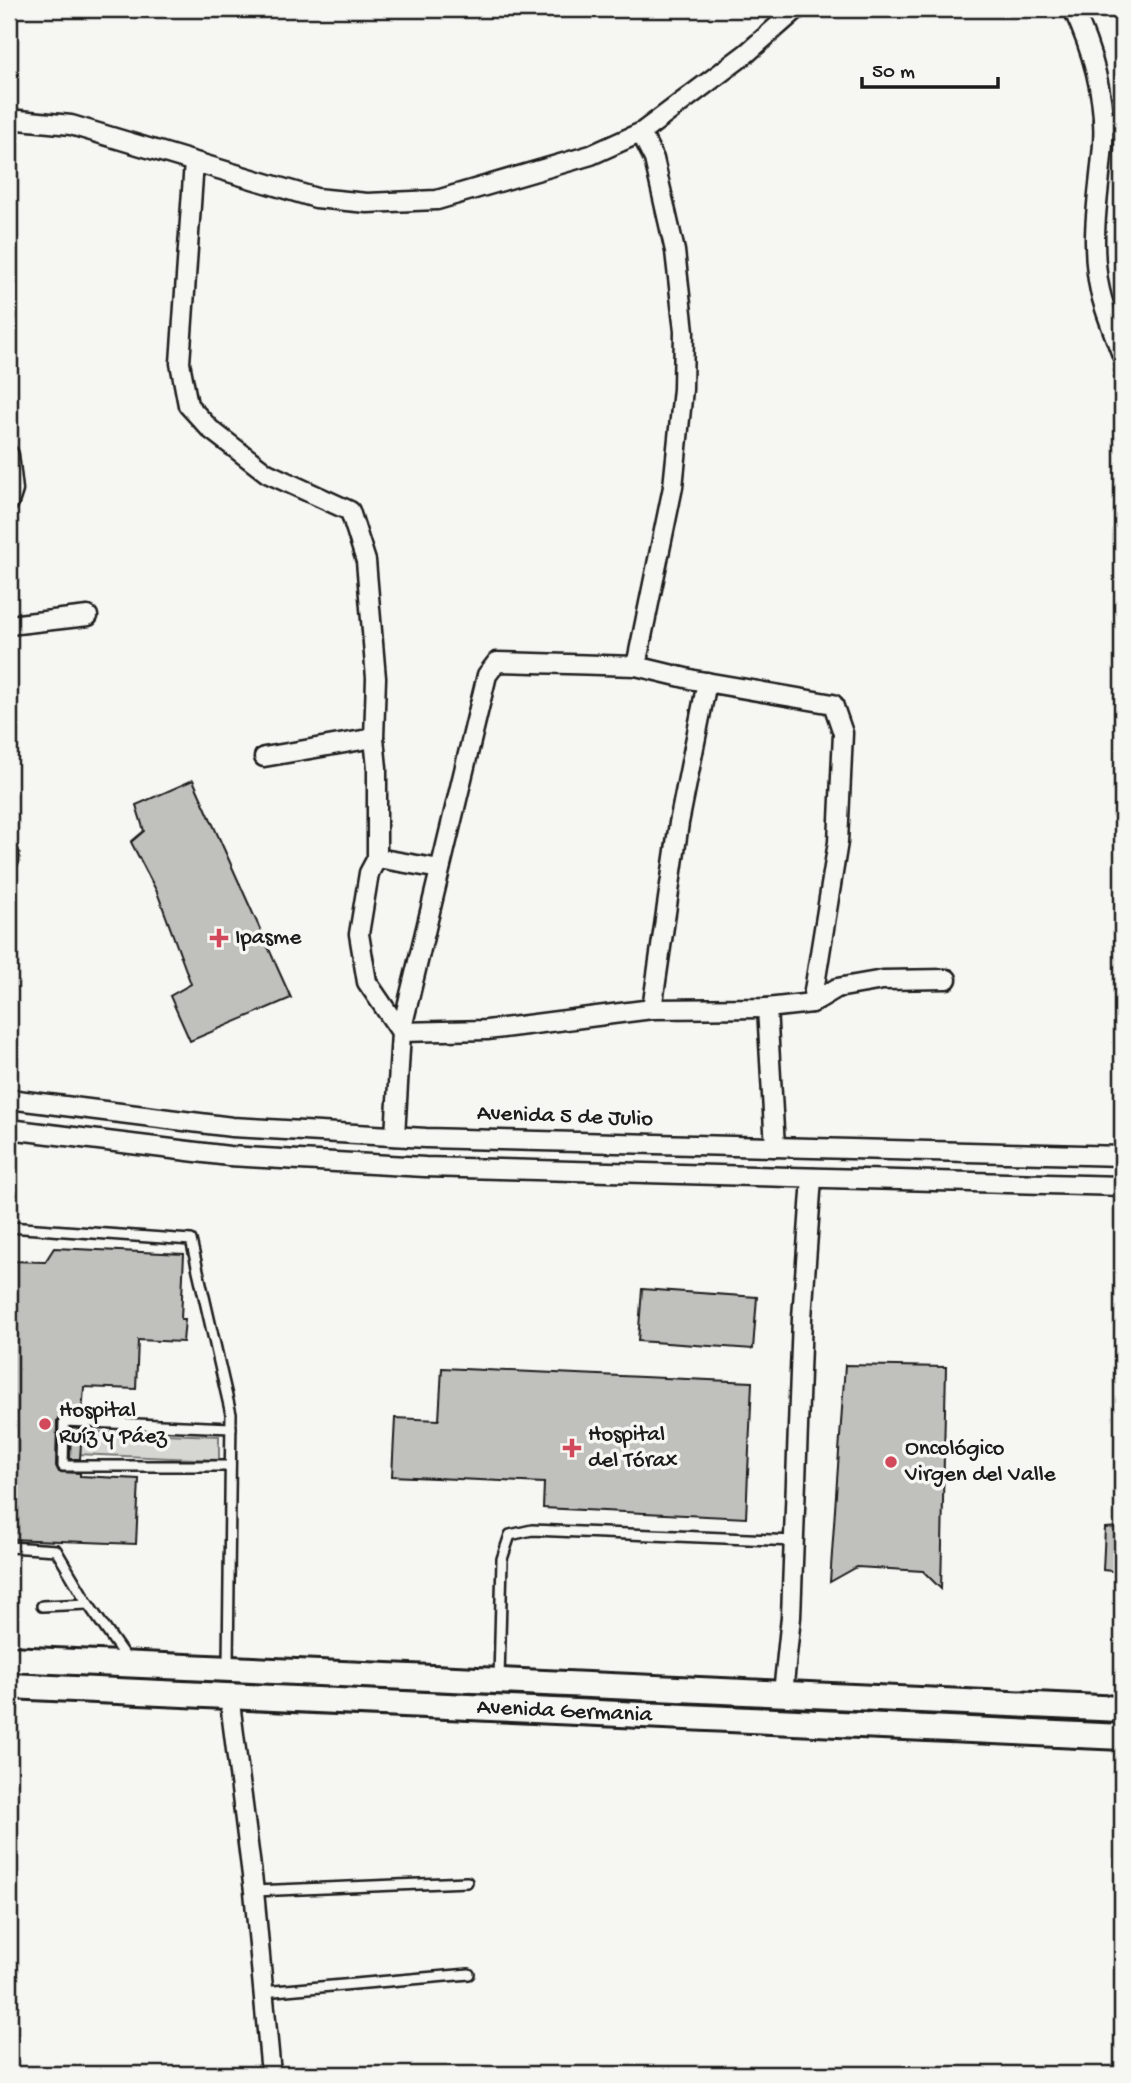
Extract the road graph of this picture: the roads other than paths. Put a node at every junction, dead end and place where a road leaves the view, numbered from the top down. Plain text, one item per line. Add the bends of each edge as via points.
1 (797, 9) edge
2 (1073, 9) edge
3 (9, 119) edge
4 (1103, 120) junction
5 (1122, 124) edge
6 (640, 133) junction
7 (194, 162) junction
8 (1122, 355) edge
9 (9, 455) edge
10 (9, 502) edge
11 (88, 616) dead end
12 (9, 625) edge
13 (636, 666) junction
14 (707, 682) junction
15 (374, 738) junction
16 (264, 757) dead end
17 (9, 854) edge
18 (377, 858) junction
19 (9, 860) edge
20 (440, 870) junction
21 (947, 979) dead end
22 (812, 1003) junction
23 (767, 1008) junction
24 (652, 1009) junction
25 (401, 1032) junction
26 (9, 1099) edge
27 (9, 1129) edge
28 (395, 1136) junction
29 (775, 1147) junction
30 (1122, 1156) edge
31 (811, 1178) junction
32 (1122, 1186) edge
33 (9, 1227) edge
34 (231, 1428) junction
35 (230, 1466) junction
36 (794, 1541) junction
37 (9, 1547) edge
38 (88, 1604) junction
39 (42, 1606) dead end
40 (9, 1658) edge
41 (130, 1664) junction
42 (228, 1668) junction
43 (499, 1679) junction
44 (9, 1686) edge
45 (783, 1693) junction
46 (229, 1695) junction
47 (1122, 1709) edge
48 (1122, 1737) edge
49 (467, 1882) dead end
50 (254, 1891) junction
51 (469, 1974) dead end
52 (263, 1992) junction
53 (271, 2074) edge

1 - 6 street via 747,53
2 - 4 street via 1096,66
3 - 7 street via 71,125
4 - 5 street
4 - 8 street via 1097,274
6 - 7 street via 590,155 437,200 367,203 316,198
6 - 13 street via 654,159 675,251 684,331 673,487
7 - 15 street via 180,363 188,405 218,436 267,472 350,511 366,561 376,678
9 - 10 street via 13,490
11 - 12 street
13 - 14 street
13 - 20 street via 497,662 487,675
14 - 22 street via 833,704 840,723 838,842
14 - 24 street
15 - 16 street
15 - 18 street
17 - 19 street
18 - 20 street
18 - 25 street via 369,873 359,934 367,982
20 - 25 street
21 - 22 street via 883,980 836,988
22 - 23 street
23 - 24 street
23 - 29 street
24 - 25 street via 487,1030
25 - 28 street
26 - 28 street, Avenida 5 de Julio via 232,1127
27 - 31 street via 229,1156 425,1167
28 - 29 street, Avenida 5 de Julio
29 - 30 street, Avenida 5 de Julio
31 - 32 street
31 - 36 street
33 - 34 lane via 191,1240
34 - 35 lane
34 - 35 lane via 64,1421 63,1466
35 - 42 lane
36 - 43 lane via 532,1530 510,1535 502,1559
36 - 45 street
37 - 38 lane via 56,1550
38 - 39 lane
38 - 41 lane
40 - 41 street, Avenida Germania
41 - 42 street, Avenida Germania
42 - 43 street, Avenida Germania
43 - 45 street, Avenida Germania
44 - 46 street, Avenida Germania
45 - 47 street, Avenida Germania
46 - 48 street, Avenida Germania
46 - 50 street
49 - 50 lane
50 - 52 street
51 - 52 lane
52 - 53 street

